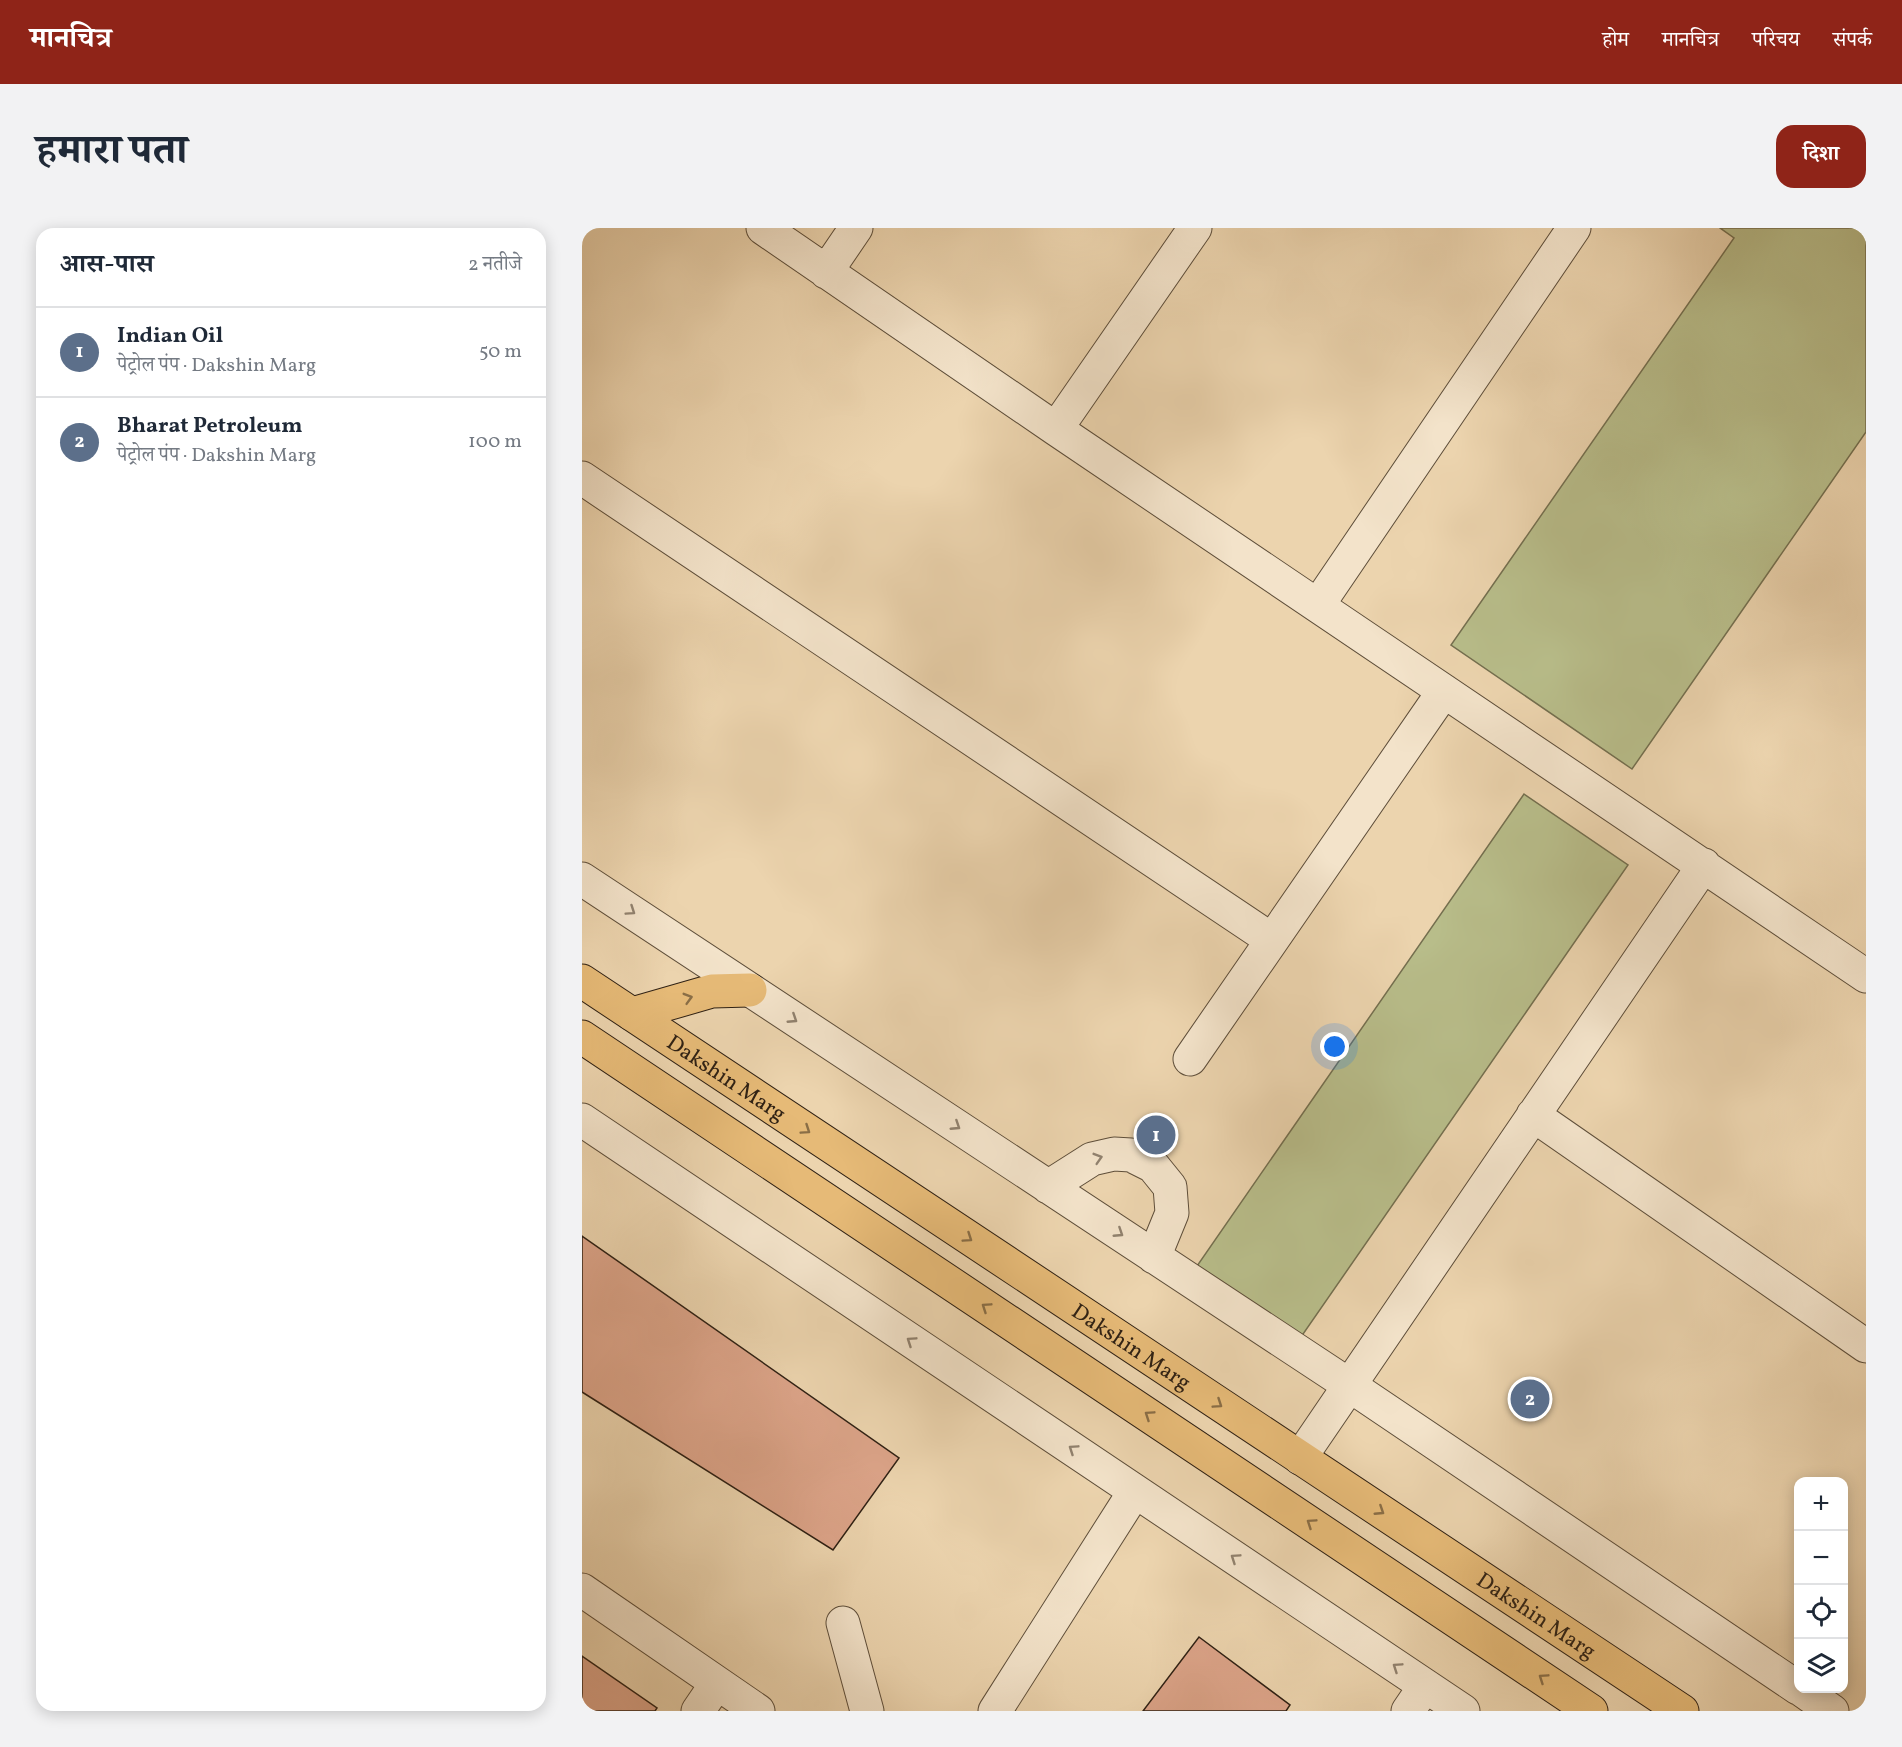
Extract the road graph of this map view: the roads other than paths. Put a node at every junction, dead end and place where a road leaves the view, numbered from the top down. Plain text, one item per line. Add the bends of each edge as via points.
1 (763, 228) edge
2 (856, 228) edge
3 (1194, 228) edge
4 (1574, 228) edge
5 (826, 272) junction
6 (1056, 429) junction
7 (582, 478) edge
8 (1318, 605) junction
9 (1444, 691) junction
10 (1704, 865) junction
11 (582, 879) edge
12 (1272, 940) junction
13 (1866, 976) edge
14 (582, 981) edge
15 (750, 990) junction
16 (632, 1014) junction
17 (582, 1036) edge
18 (1190, 1059) dead end
19 (1533, 1115) junction
20 (582, 1120) edge
21 (1048, 1187) junction
22 (1154, 1257) junction
23 (1866, 1346) edge
24 (1349, 1385) junction
25 (1300, 1458) junction
26 (1135, 1491) junction
27 (582, 1590) edge
28 (843, 1623) dead end
29 (717, 1683) junction
30 (1794, 1685) edge
31 (1805, 1693) edge
32 (1416, 1699) edge
33 (698, 1711) edge
34 (758, 1711) edge
35 (867, 1711) edge
36 (995, 1711) edge
37 (1462, 1711) edge
38 (1591, 1711) edge
39 (1682, 1711) edge
40 (1832, 1711) edge

1 - 5 street
2 - 5 street
3 - 6 street
4 - 8 street
5 - 6 street
6 - 8 street
7 - 12 street
8 - 9 street
9 - 10 street
9 - 12 street
10 - 13 street
10 - 19 street
11 -> 15 street
12 - 18 street
14 - 16 main road, Dakshin Marg
16 -> 15 main road via 712,991
15 -> 21 street
16 -> 25 main road, Dakshin Marg
38 -> 17 main road, Dakshin Marg
19 - 23 street
19 - 24 street
26 -> 20 street
21 -> 22 street
21 -> 22 street via 1092,1159 1114,1154 1131,1155 1153,1166 1170,1186 1172,1213
22 - 24 street
24 - 25 street
24 - 30 street
25 -> 39 main road, Dakshin Marg
32 -> 26 street
26 - 36 street
27 - 29 street
28 - 35 street
29 - 33 street
29 - 34 street
31 - 40 street
32 - 37 street

